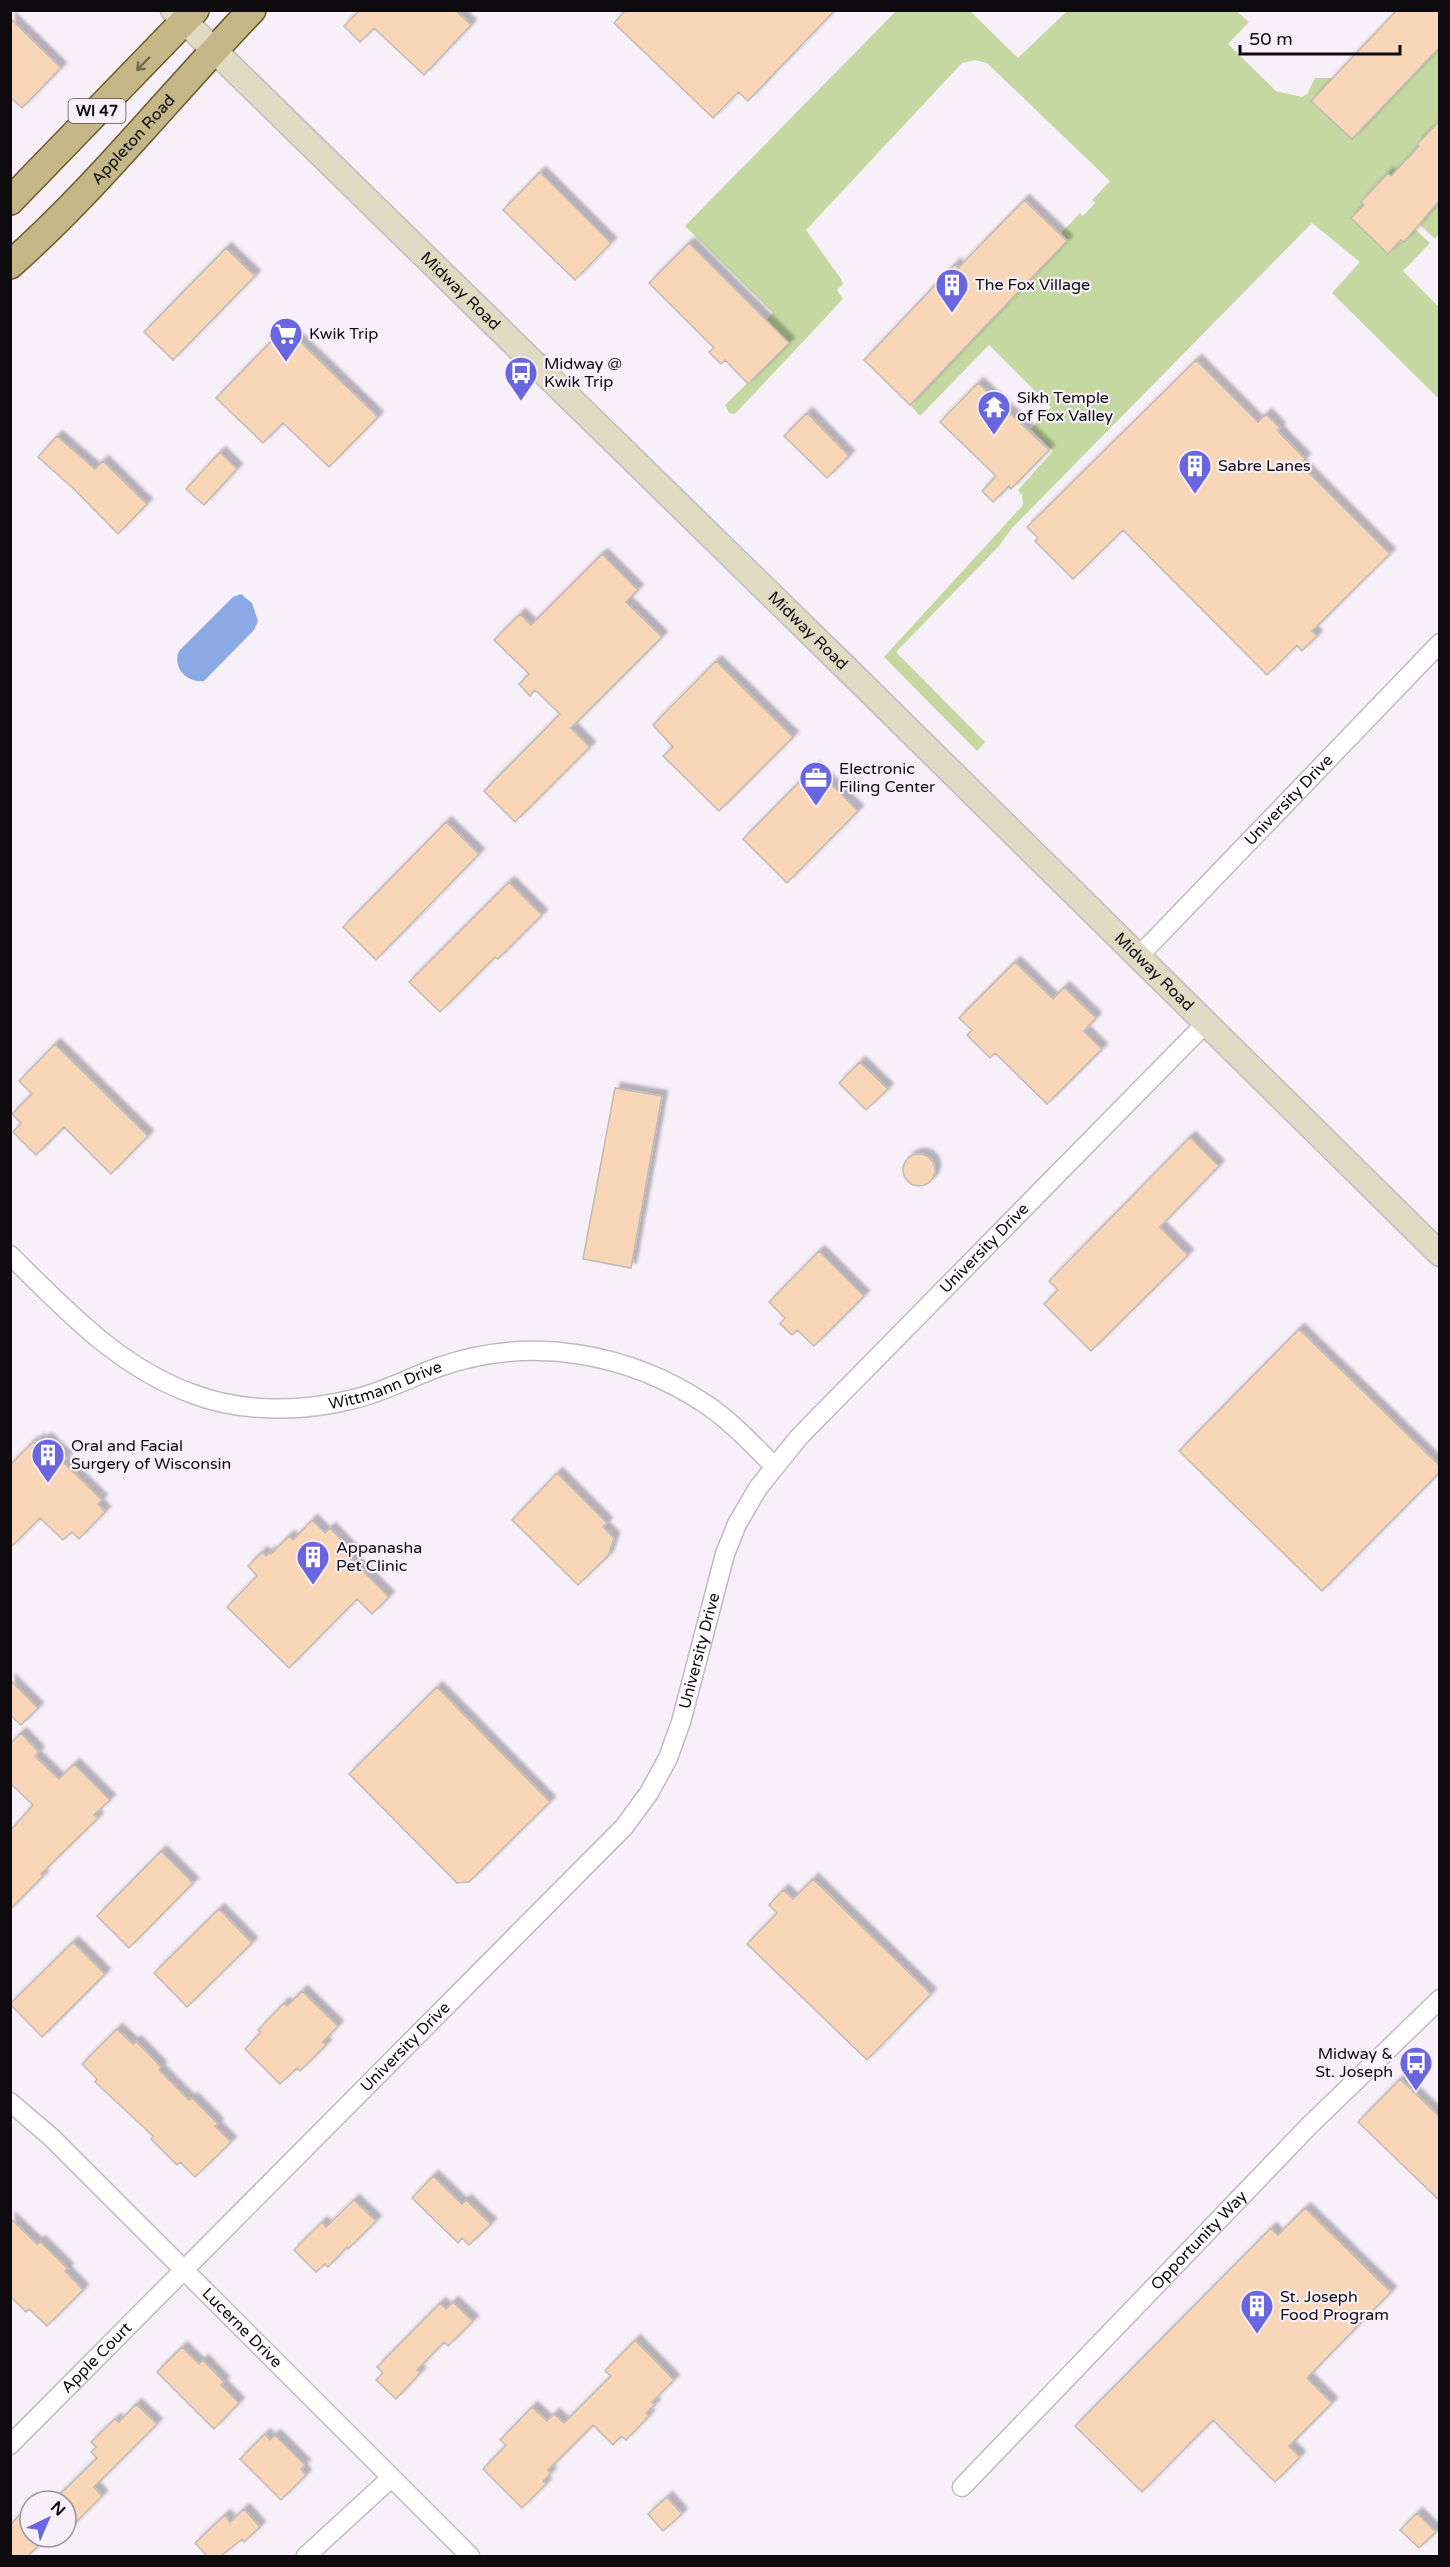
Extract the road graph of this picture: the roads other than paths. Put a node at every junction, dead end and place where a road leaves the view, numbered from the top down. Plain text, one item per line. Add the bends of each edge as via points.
1 (252, 10) edge
2 (184, 14) edge
3 (213, 51) junction
4 (10, 201) edge
5 (10, 265) edge
6 (1440, 643) edge
7 (1137, 958) junction
8 (1204, 1024) junction
9 (1440, 1254) edge
10 (10, 1255) edge
11 (774, 1466) junction
12 (1440, 1999) edge
13 (10, 2102) edge
14 (183, 2270) junction
15 (10, 2445) edge
16 (391, 2478) junction
17 (962, 2487) dead end
18 (306, 2556) edge
19 (470, 2556) edge

1 - 3 main road, Appleton Road / WI 47
2 - 3 main road, Midway Road
2 -> 4 main road, WI 47
3 - 5 main road, Appleton Road / WI 47 via 112,165
3 - 7 main road, Midway Road via 847,669
6 - 7 street, University Drive
7 - 8 main road, Midway Road
8 - 9 main road, Midway Road
8 - 11 street, University Drive
10 - 11 street, Wittmann Drive via 100,1341 129,1363 194,1395 270,1408 312,1407 355,1399 476,1357 551,1350 592,1355 669,1382 709,1406
11 - 14 street, University Drive via 737,1524 725,1554 681,1722 649,1793 624,1827
12 - 17 street, Opportunity Way via 1310,2126
13 - 14 street, Lucerne Drive via 51,2137
14 - 15 street, Apple Court
14 - 16 street, Lucerne Drive
16 - 18 street
16 - 19 street, Lucerne Drive

